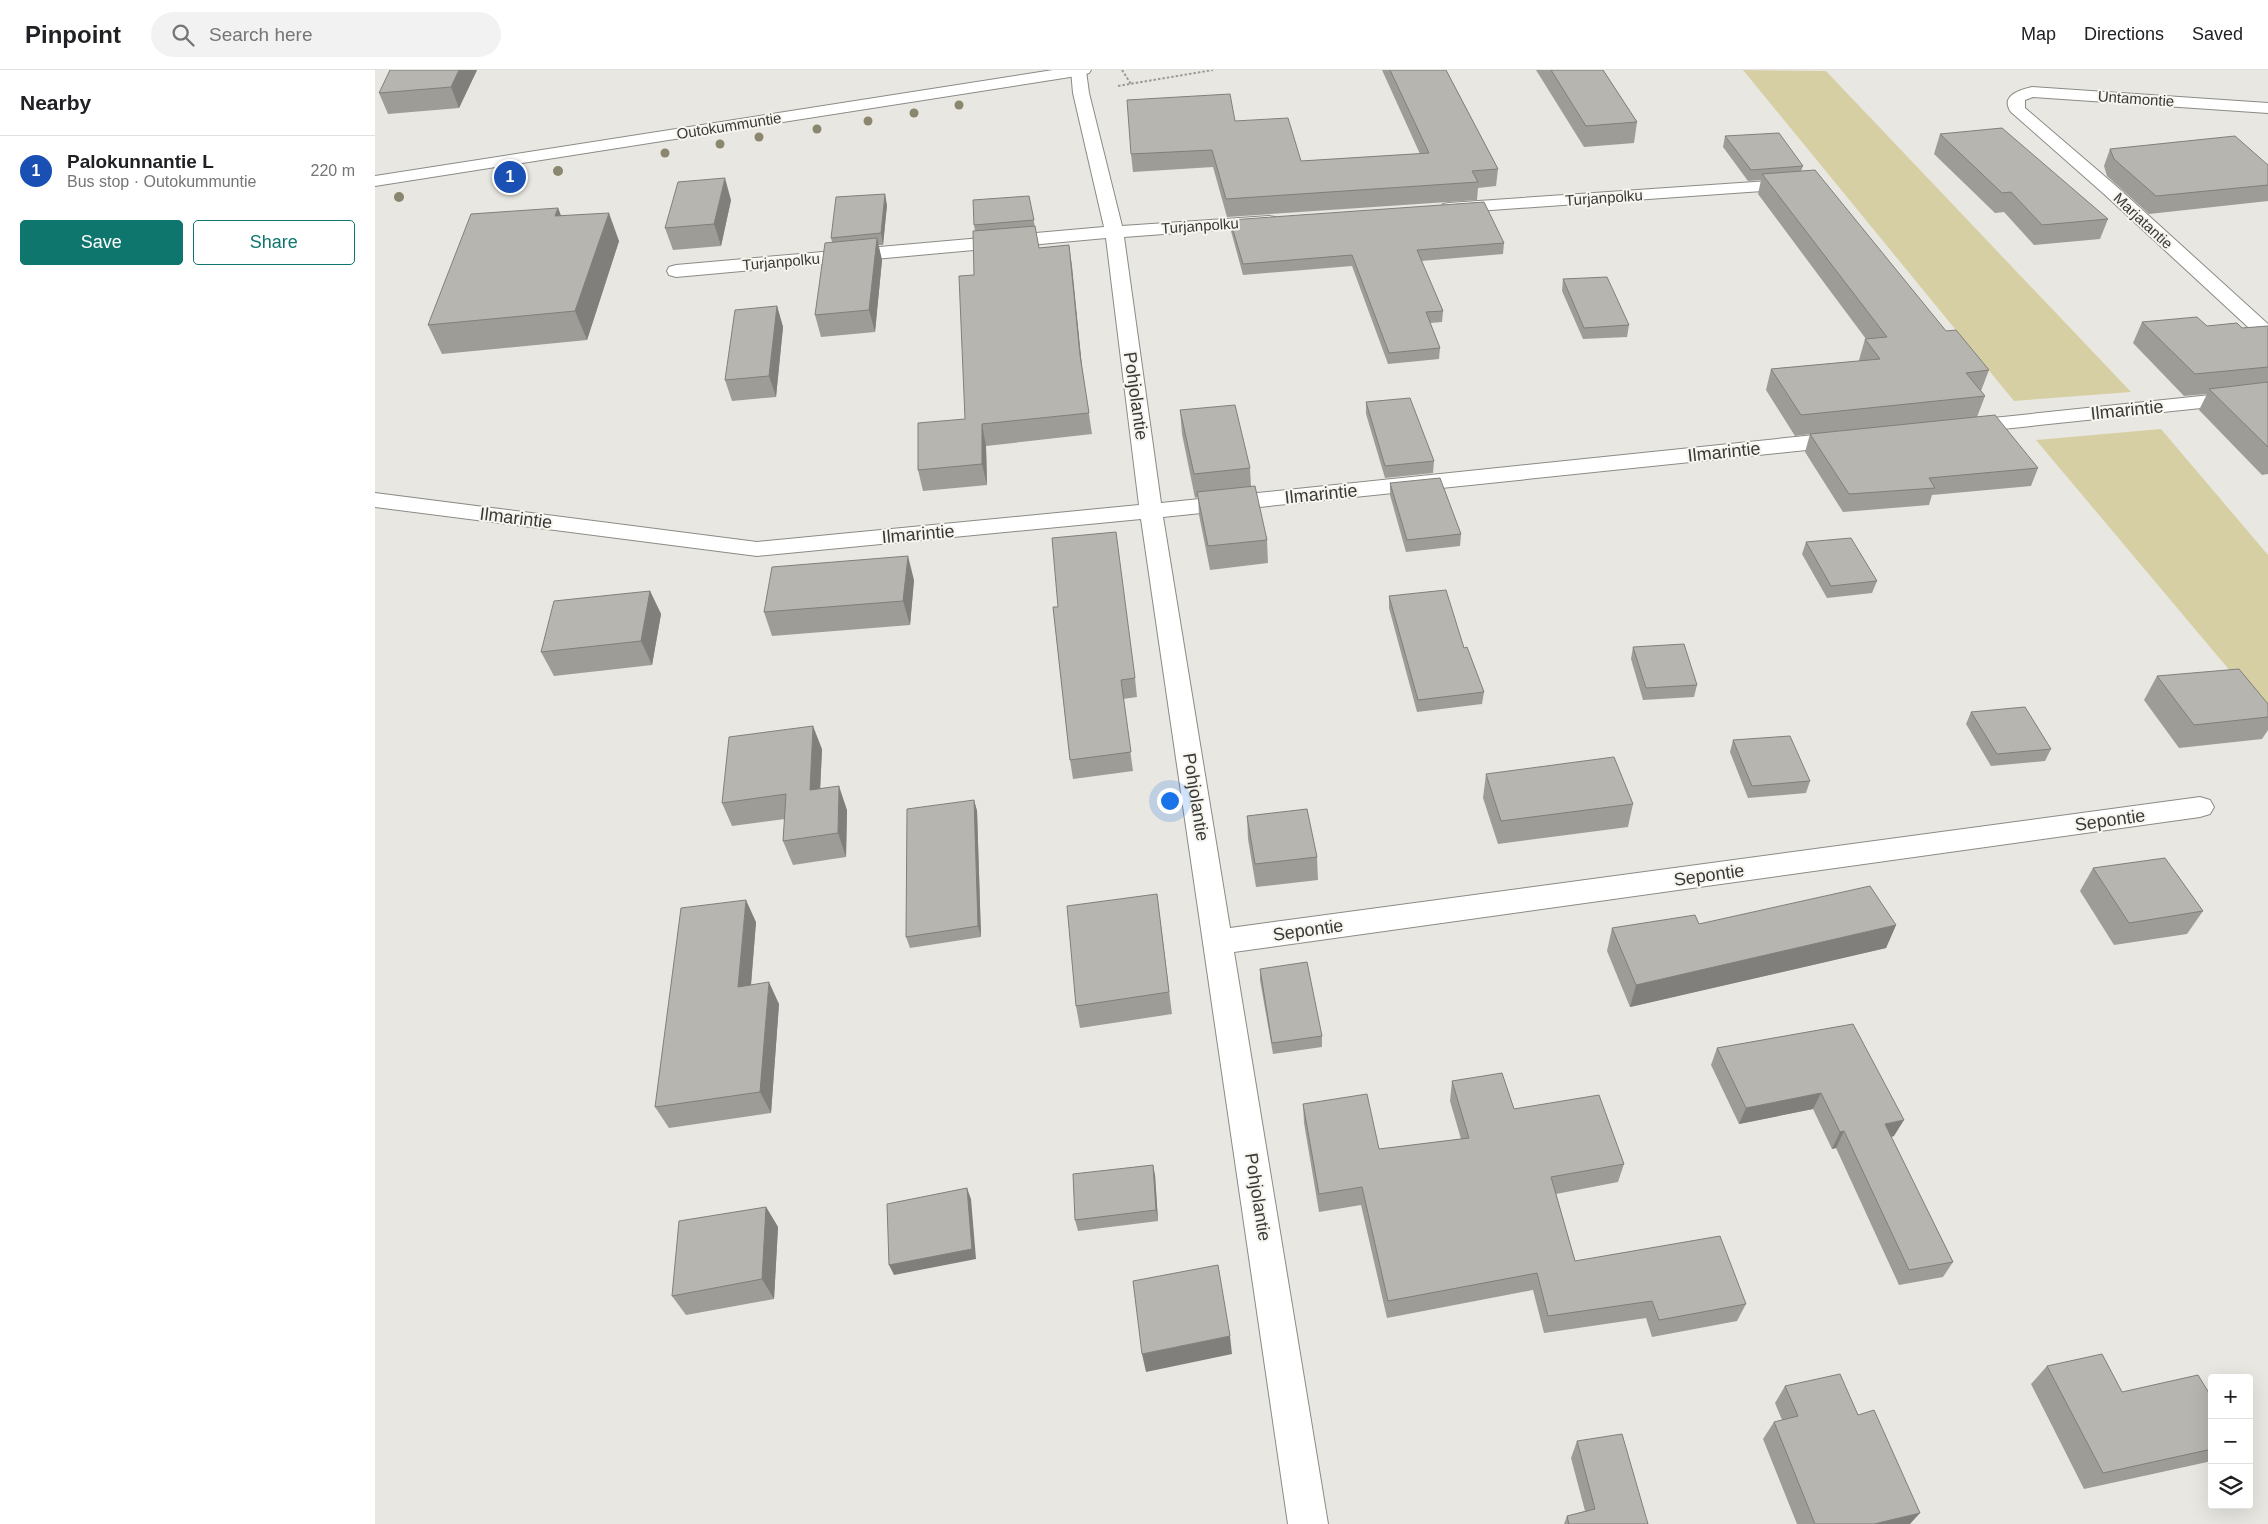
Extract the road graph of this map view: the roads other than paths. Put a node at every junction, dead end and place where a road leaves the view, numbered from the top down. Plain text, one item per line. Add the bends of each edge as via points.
1 (1080, 70) edge
2 (2268, 108) edge
3 (2017, 109) joint
4 (375, 181) edge
5 (1814, 183) edge
6 (1429, 210) edge
7 (1282, 220) edge
8 (1114, 232) junction
9 (676, 271) dead end
10 (2268, 335) edge
11 (2268, 395) edge
12 (1942, 429) edge
13 (1863, 437) edge
14 (375, 500) edge
15 (1151, 511) junction
16 (2200, 807) dead end
17 (1218, 942) junction
18 (1308, 1524) edge

1 - 4 street, Outokummuntie
1 - 8 street, Pohjolantie via 1081,93
2 - 3 street, Untamontie via 2032,92 2017,97
3 - 10 street, Marjatantie
5 - 6 street, Turjanpolku
7 - 8 street, Turjanpolku
8 - 9 street, Turjanpolku
8 - 15 street, Pohjolantie
11 - 12 street, Ilmarintie
13 - 15 street, Ilmarintie
14 - 15 street, Ilmarintie via 757,549
15 - 17 street, Pohjolantie
16 - 17 street, Sepontie
17 - 18 street, Pohjolantie

